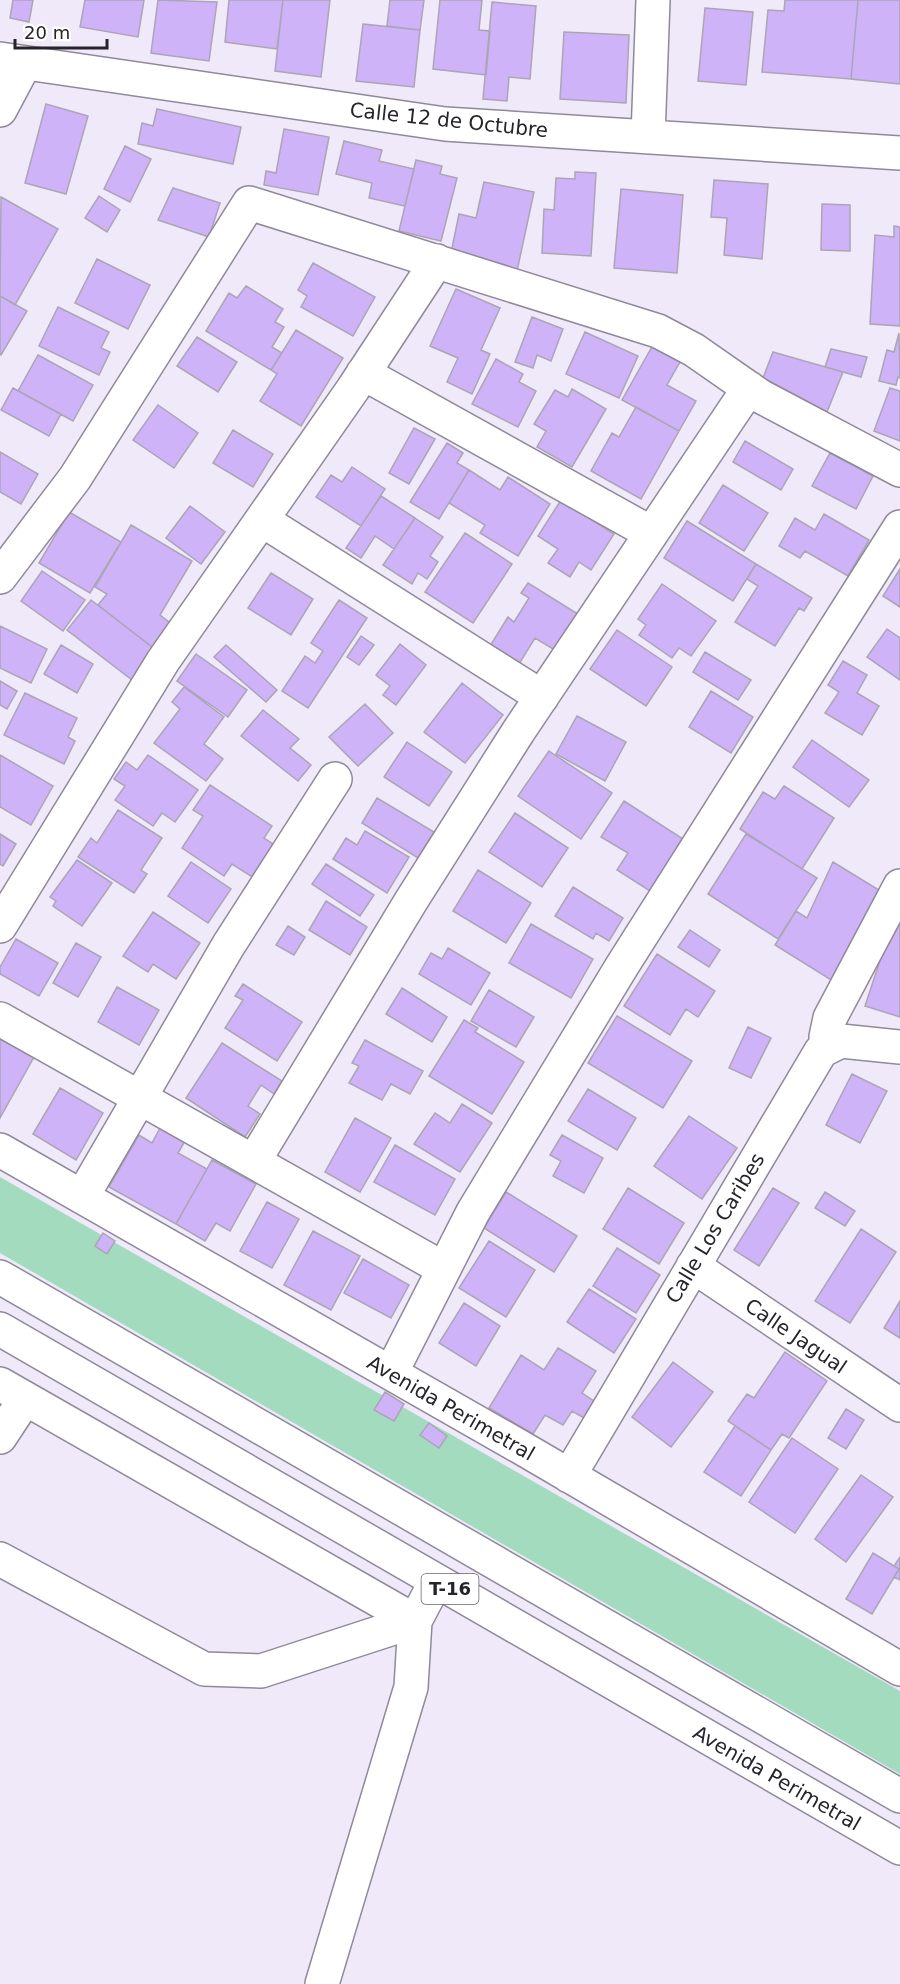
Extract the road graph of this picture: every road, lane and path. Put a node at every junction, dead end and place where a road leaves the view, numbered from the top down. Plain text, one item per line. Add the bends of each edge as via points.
1 (653, 0) edge
2 (13, 61) edge
3 (0, 110) edge
4 (648, 137) junction
5 (900, 153) edge
6 (437, 261) junction
7 (363, 374) junction
8 (749, 388) junction
9 (900, 470) edge
10 (261, 520) junction
11 (900, 527) edge
12 (651, 533) junction
13 (0, 578) edge
14 (542, 697) junction
15 (335, 779) dead end
16 (900, 886) edge
17 (0, 926) edge
18 (0, 1018) edge
19 (829, 1045) junction
20 (900, 1047) edge
21 (140, 1097) junction
22 (0, 1150) edge
23 (254, 1161) junction
24 (82, 1197) junction
25 (693, 1266) junction
26 (444, 1269) junction
27 (0, 1277) edge
28 (0, 1329) edge
29 (391, 1374) junction
30 (13, 1392) edge
31 (900, 1405) edge
32 (0, 1437) edge
33 (569, 1476) junction
34 (0, 1559) edge
35 (436, 1581) junction
36 (416, 1621) junction
37 (900, 1669) edge
38 (900, 1796) edge
39 (900, 1848) edge
40 (322, 1984) edge

1 - 4 main road
2 - 3 main road
2 - 4 main road, Calle 12 de Octubre via 445,124
4 - 5 main road, Calle 12 de Octubre
6 - 7 main road
6 - 8 main road via 658,331 694,350
6 - 13 main road via 249,203 75,478
7 - 10 main road
7 - 12 main road
8 - 9 main road
8 - 12 main road
10 - 14 main road
10 - 17 main road via 164,661
11 - 26 main road via 622,966 473,1212
12 - 14 main road
14 - 23 main road via 411,901
15 - 21 main road via 228,946
16 - 19 main road via 830,1018 826,1037
18 - 21 main road
19 - 20 main road via 841,1041
19 - 25 main road, Calle Los Caribes via 814,1061
21 - 23 main road
21 - 24 main road
22 - 24 main road, Avenida Perimetral
23 - 26 main road
24 - 29 main road, Avenida Perimetral
25 - 31 main road, Calle Jagual
25 - 33 main road, Calle Los Caribes
26 - 29 main road
27 - 38 main road, T-16
28 - 35 main road, Avenida Perimetral / T-16
29 - 33 main road, Avenida Perimetral
30 - 32 main road
30 - 36 main road
33 - 37 main road, Avenida Perimetral
34 - 36 main road via 204,1669 261,1671
35 - 36 main road
35 - 39 main road, Avenida Perimetral / T-16
36 - 40 main road via 411,1687

